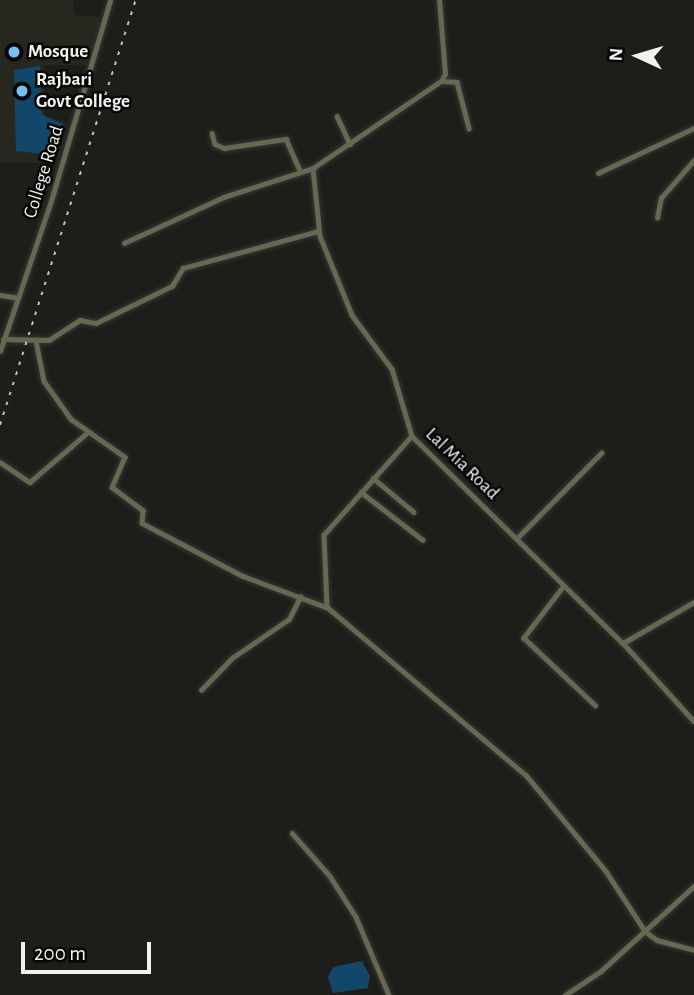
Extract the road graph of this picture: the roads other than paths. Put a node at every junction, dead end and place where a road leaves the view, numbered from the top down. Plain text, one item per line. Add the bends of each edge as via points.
1 (110, 0) edge
2 (439, 0) edge
3 (441, 81) junction
4 (337, 116) dead end
5 (469, 128) dead end
6 (694, 128) edge
7 (212, 132) dead end
8 (350, 144) junction
9 (694, 160) edge
10 (313, 169) junction
11 (301, 172) junction
12 (598, 173) dead end
13 (657, 218) dead end
14 (318, 231) junction
15 (124, 243) dead end
16 (0, 295) edge
17 (15, 297) junction
18 (1, 339) edge
19 (36, 341) junction
20 (0, 351) edge
21 (88, 432) junction
22 (412, 436) junction
23 (601, 453) dead end
24 (0, 462) edge
25 (373, 478) junction
26 (361, 492) junction
27 (414, 512) dead end
28 (517, 538) junction
29 (422, 540) dead end
30 (564, 586) junction
31 (300, 597) junction
32 (694, 602) edge
33 (327, 607) junction
34 (623, 643) junction
35 (201, 690) dead end
36 (595, 705) dead end
37 (694, 721) edge
38 (292, 833) dead end
39 (694, 886) edge
40 (645, 931) junction
41 (694, 950) edge
42 (390, 995) edge
43 (565, 995) edge

1 - 17 street, College Road via 51,201
2 - 3 street via 445,74
3 - 5 street via 457,82
3 - 8 street
4 - 8 street
6 - 12 street
7 - 11 street via 215,144 224,148 286,139
8 - 10 street
9 - 13 street via 661,198
10 - 11 street
10 - 14 street, Lal Mia Road
11 - 15 street via 224,197
14 - 19 street via 183,268 172,286 96,323 80,320 62,335
14 - 22 street, Lal Mia Road via 352,315 392,369
16 - 17 street
17 - 18 street, College Road
18 - 19 street
18 - 20 street, College Road
19 - 21 street via 44,381 71,419
21 - 24 street via 30,482
21 - 31 street via 125,457 112,487 143,510 145,526 243,576
22 - 25 street
22 - 28 street, Lal Mia Road
23 - 28 street
25 - 26 street
25 - 27 street
26 - 29 street
26 - 33 street via 324,535
28 - 30 street, Lal Mia Road
30 - 34 street, Lal Mia Road
30 - 36 street via 524,638
31 - 33 street
31 - 35 street via 289,619 232,658
32 - 34 street
33 - 40 street via 526,775 606,871
34 - 37 street, Lal Mia Road
38 - 42 street via 330,876 356,917
39 - 40 street
40 - 41 street via 657,940
40 - 43 street

